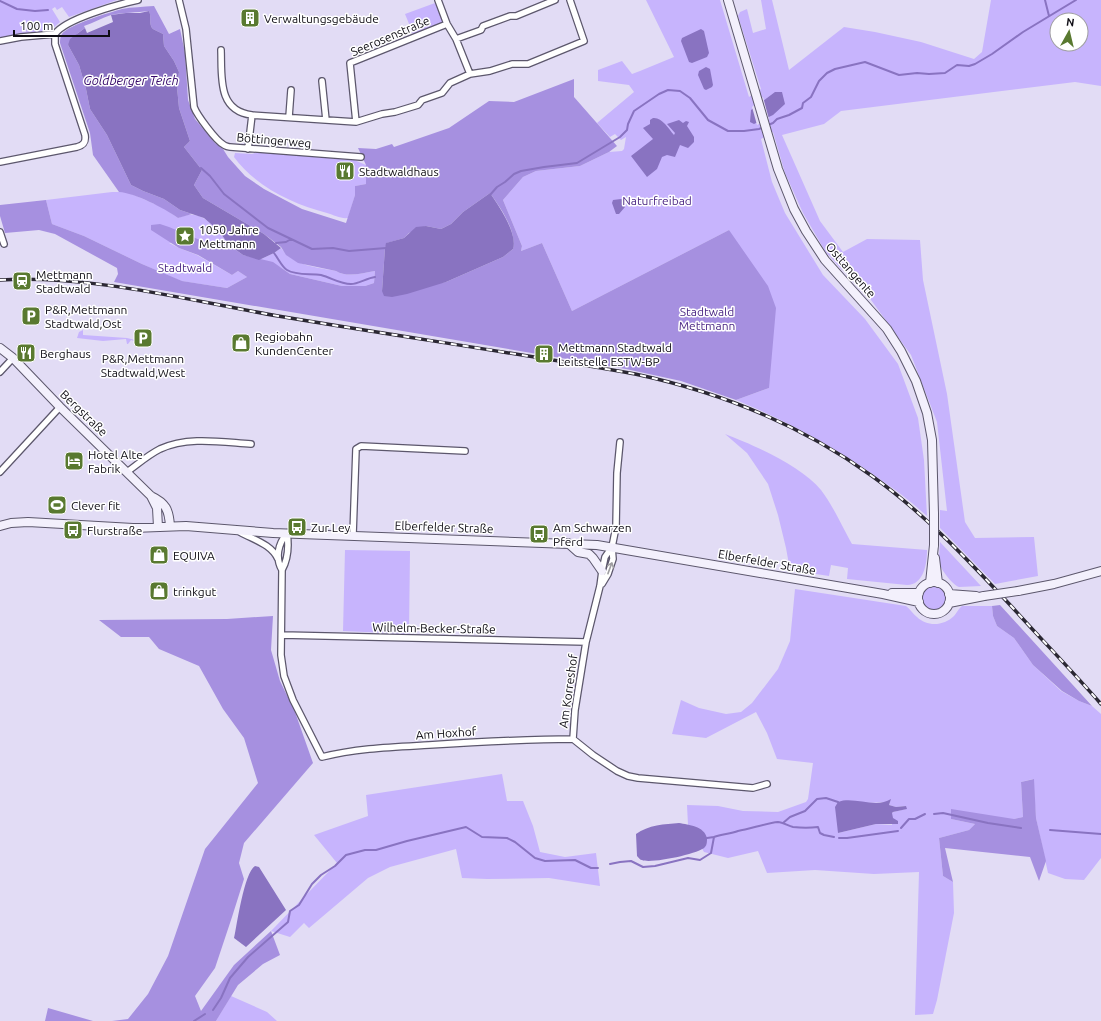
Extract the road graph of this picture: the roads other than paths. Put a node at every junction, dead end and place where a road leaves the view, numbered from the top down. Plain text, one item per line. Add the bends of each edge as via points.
1 (138, 0) edge
2 (179, 0) edge
3 (438, 0) edge
4 (555, 0) edge
5 (570, 0) edge
6 (728, 0) edge
7 (447, 24) junction
8 (55, 34) junction
9 (456, 39) junction
10 (0, 41) edge
11 (221, 50) dead end
12 (470, 74) junction
13 (322, 81) dead end
14 (291, 90) dead end
15 (252, 115) junction
16 (289, 117) junction
17 (326, 120) junction
18 (356, 122) junction
19 (248, 149) junction
20 (361, 157) dead end
21 (0, 162) edge
22 (0, 232) edge
23 (4, 244) dead end
24 (0, 348) edge
25 (13, 358) junction
26 (0, 372) edge
27 (60, 407) junction
28 (620, 442) dead end
29 (251, 444) dead end
30 (465, 451) dead end
31 (0, 472) edge
32 (127, 472) junction
33 (151, 496) junction
34 (0, 526) edge
35 (170, 526) junction
36 (158, 527) junction
37 (238, 530) junction
38 (287, 533) junction
39 (353, 536) junction
40 (568, 543) junction
41 (612, 547) junction
42 (278, 559) junction
43 (282, 570) junction
44 (602, 571) junction
45 (1101, 571) edge
46 (934, 583) junction
47 (600, 586) junction
48 (919, 593) junction
49 (883, 594) junction
50 (949, 594) junction
51 (983, 596) junction
52 (919, 602) junction
53 (949, 603) junction
54 (282, 635) junction
55 (586, 642) junction
56 (573, 739) junction
57 (767, 784) dead end

1 - 8 street via 111,6 67,25
2 - 19 street, Böttingerweg via 186,29 196,111 224,145
3 - 7 street
4 - 9 street via 483,26 481,30
5 - 12 street via 584,40 528,64 512,64 490,72
6 - 46 main road, Osttangente, bridge via 787,193 810,239 833,270 887,329 913,373 922,397 931,435 933,459
7 - 9 street
7 - 18 street, Seerosenstraße via 350,63
8 - 10 street
8 - 21 street via 54,42 85,134 85,142 77,147
9 - 12 street
11 - 15 street via 226,99 237,110
12 - 18 street via 450,83 442,93 422,100 418,105
13 - 17 street
14 - 16 street
15 - 16 street
15 - 19 street
16 - 17 street
17 - 18 street
19 - 20 street, Böttingerweg
22 - 23 street
24 - 25 main road, Bergstraße
25 - 26 street
25 - 27 main road, Bergstraße
27 - 31 street
27 - 32 main road, Bergstraße
28 - 41 street via 616,527
29 - 32 street via 198,441 173,444 150,455
30 - 39 street via 361,446 356,449
32 - 33 main road, Bergstraße
33 - 35 main road, Bergstraße via 162,502 168,511
33 - 36 main road, Bergstraße via 157,508
34 - 36 main road, Elberfelder Straße via 28,522
35 - 36 main road, Elberfelder Straße
35 - 37 main road, Elberfelder Straße
37 - 38 main road, Elberfelder Straße
37 - 42 street via 264,543
38 - 39 main road, Elberfelder Straße
38 - 42 street via 280,544
38 - 43 street via 289,545
39 - 40 main road, Elberfelder Straße
40 - 41 main road, Elberfelder Straße
40 - 44 main road via 578,552 594,558
41 - 44 street, Am Korreshof via 605,557
47 -> 41 street, Am Korreshof via 613,560
41 - 49 main road, Elberfelder Straße
42 - 43 street
43 - 54 street
44 - 47 street, Am Korreshof
45 - 51 main road, bridge via 1054,584
46 - 48 main road via 924,586
46 - 50 main road via 944,586
47 - 55 street, Am Korreshof
48 - 49 main road, Elberfelder Straße
48 - 52 main road
49 - 52 main road, Elberfelder Straße
50 - 51 main road
50 - 53 main road
51 - 53 main road
52 - 53 main road via 925,611 932,614 942,612
54 - 55 street, Wilhelm-Becker-Straße
54 - 56 street, Am Hoxhof via 284,676 293,700 322,757 341,752 382,748 525,739
55 - 56 street, Am Korreshof via 574,710
56 - 57 street, Am Korreshof via 593,755 628,776 753,788

